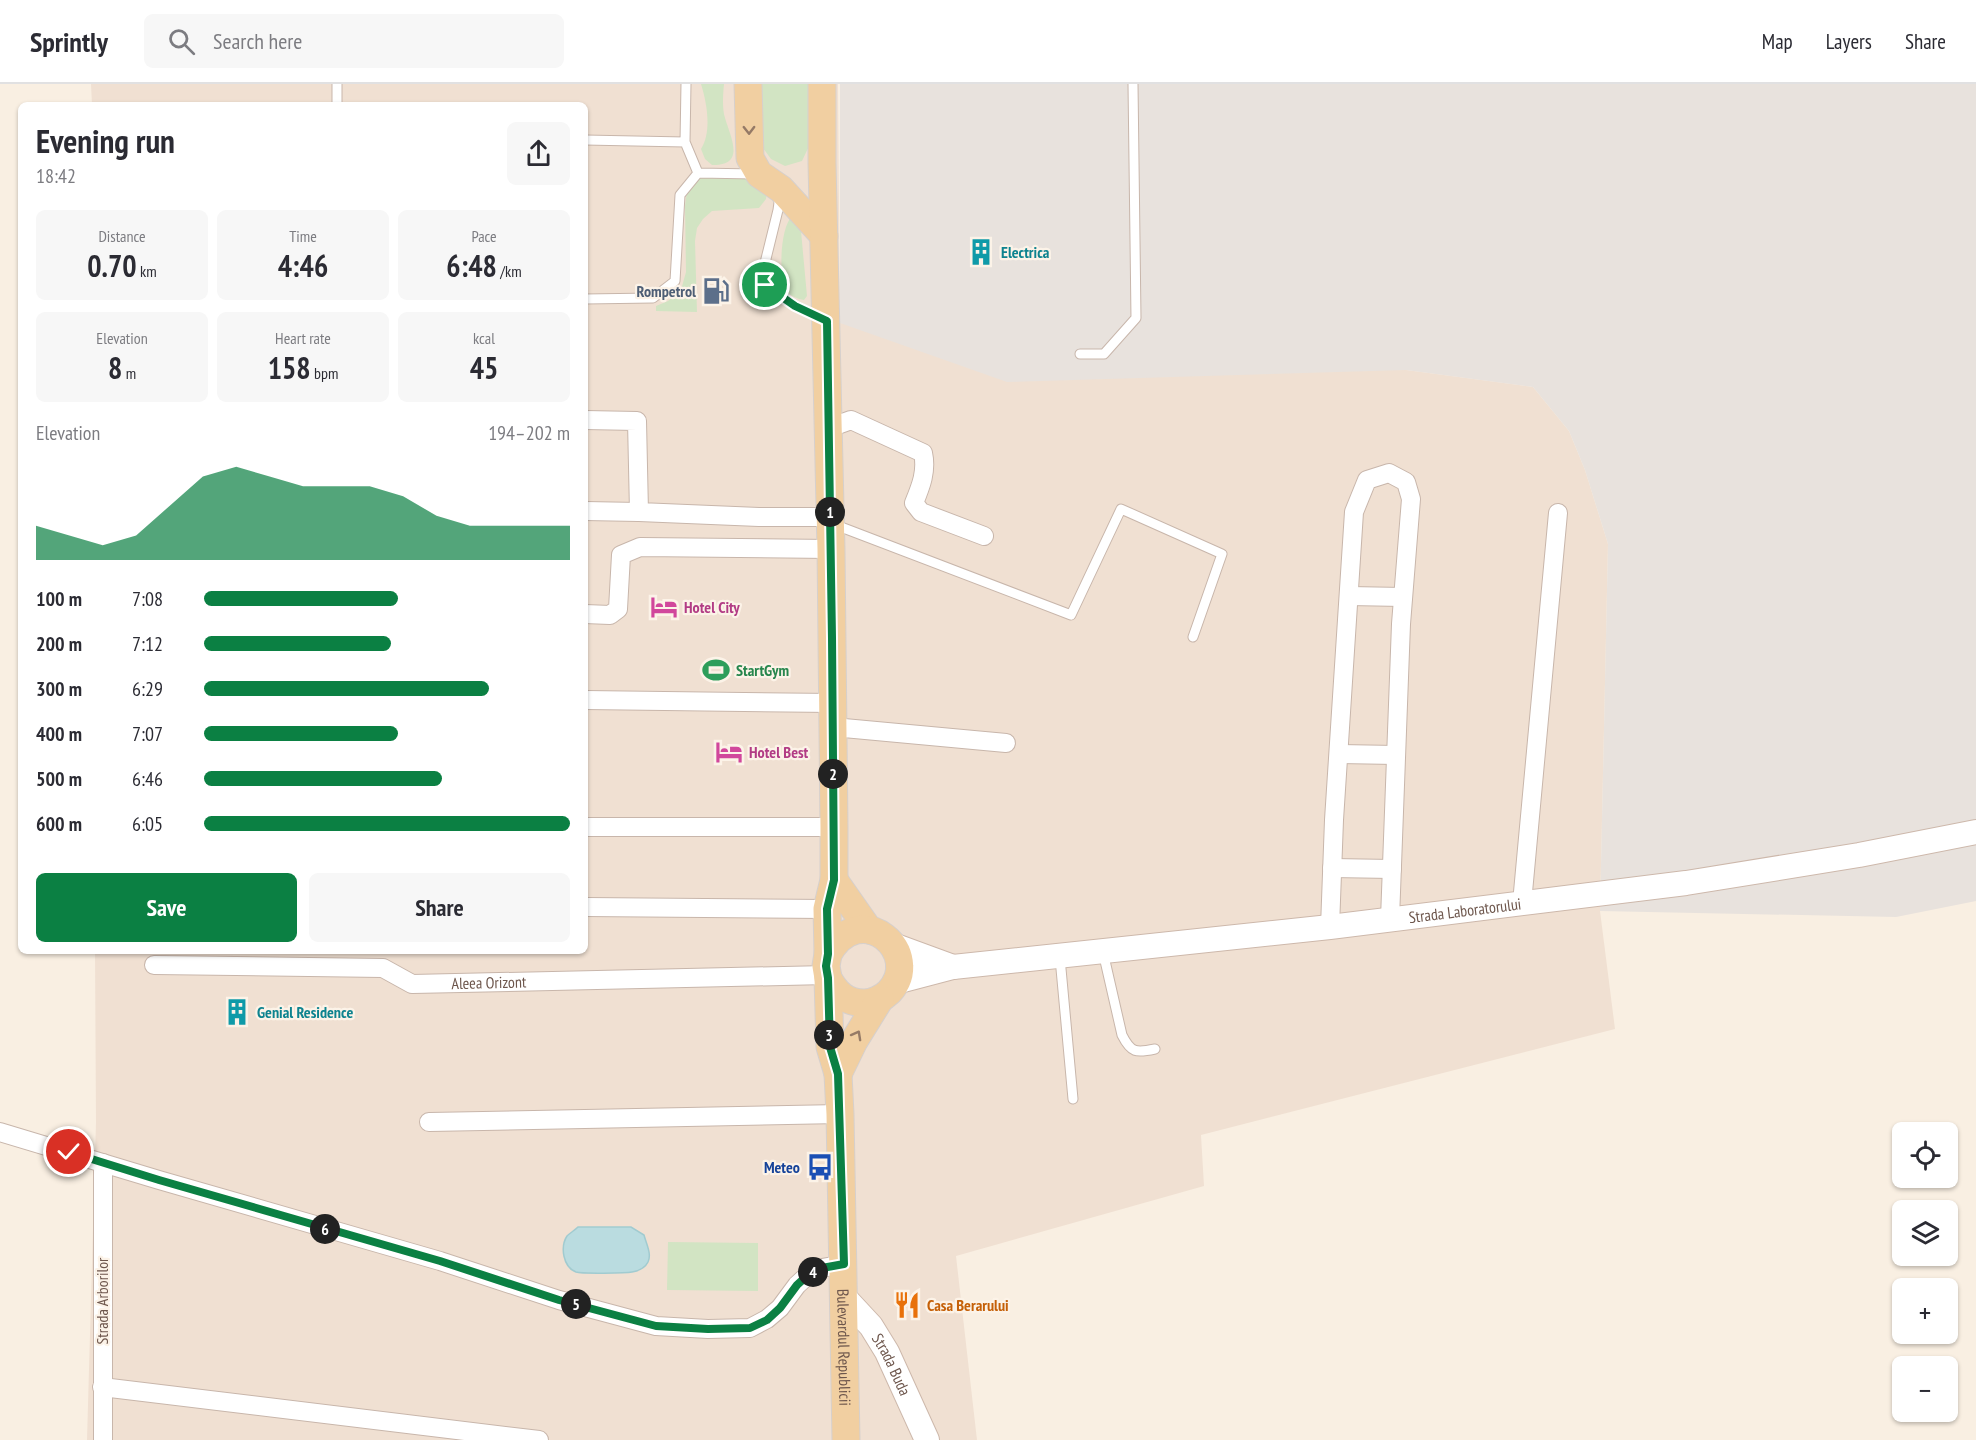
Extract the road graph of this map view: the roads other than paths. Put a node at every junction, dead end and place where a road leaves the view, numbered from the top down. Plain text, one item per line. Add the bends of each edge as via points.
1 (337, 84) edge
2 (686, 84) edge
3 (748, 84) edge
4 (822, 84) edge
5 (1133, 84) edge
6 (338, 102) edge
7 (588, 140) edge
8 (686, 142) junction
9 (822, 163) junction
10 (698, 173) junction
11 (769, 180) junction
12 (824, 236) junction
13 (588, 299) edge
14 (827, 321) junction
15 (1080, 354) dead end
16 (588, 420) edge
17 (829, 428) junction
18 (588, 511) edge
19 (639, 512) junction
20 (1558, 513) dead end
21 (831, 530) junction
22 (984, 536) dead end
23 (1349, 596) junction
24 (1403, 597) junction
25 (588, 614) edge
26 (1193, 637) dead end
27 (588, 700) edge
28 (833, 715) junction
29 (1006, 743) dead end
30 (1339, 754) junction
31 (1396, 755) junction
32 (588, 827) edge
33 (834, 827) junction
34 (1976, 832) edge
35 (1332, 868) junction
36 (1392, 869) junction
37 (834, 880) junction
38 (1522, 903) junction
39 (588, 907) edge
40 (827, 909) junction
41 (1390, 919) junction
42 (1330, 927) junction
43 (868, 930) junction
44 (893, 945) junction
45 (1103, 952) junction
46 (1060, 956) junction
47 (154, 965) dead end
48 (953, 967) junction
49 (828, 969) junction
50 (888, 990) junction
51 (1155, 1049) dead end
52 (838, 1074) junction
53 (1073, 1099) dead end
54 (840, 1114) junction
55 (429, 1122) dead end
56 (0, 1132) edge
57 (103, 1163) junction
58 (844, 1264) junction
59 (845, 1298) junction
60 (102, 1387) junction
61 (103, 1440) edge
62 (538, 1440) edge
63 (846, 1440) edge
64 (927, 1440) edge

1 - 6 lane
2 - 8 lane
3 -> 11 main road via 750,158
4 - 9 main road, Bulevardul Republicii
5 - 15 lane via 1136,318 1104,354
7 - 8 lane
8 - 10 lane
9 - 11 main road via 798,179
9 - 12 main road, Bulevardul Republicii
10 - 11 lane
10 - 13 lane via 680,195 675,280 653,298
11 - 12 main road
11 - 14 lane via 778,210 763,271 765,285 795,306
12 - 14 main road, Bulevardul Republicii
14 - 17 main road, Bulevardul Republicii
16 - 19 street via 637,421
17 - 21 main road, Bulevardul Republicii
17 - 22 street via 851,420 923,453 923,481 914,503 921,512
18 - 19 street
19 - 21 street via 759,517
20 - 38 street
21 - 25 street via 640,547 621,555 618,609 610,615
21 - 26 lane via 1071,615 1121,509 1222,554
21 - 28 main road, Bulevardul Republicii
23 - 24 street
23 - 24 street via 1354,512 1367,480 1389,473 1406,482 1411,499
23 - 30 street
24 - 31 street
27 - 28 street
28 - 29 street
28 - 33 main road, Bulevardul Republicii
30 - 31 street
30 - 35 street
31 - 36 street
32 - 33 street
33 - 37 main road, Bulevardul Republicii
34 - 38 street, Strada Laboratorului via 1697,881
35 - 36 street
35 - 42 street
36 - 41 street
37 - 40 main road, Bulevardul Republicii
37 - 43 main road
38 - 41 street, Strada Laboratorului
39 - 40 street
40 - 49 main road, Bulevardul Republicii
41 - 42 street, Strada Laboratorului
42 - 45 street, Strada Laboratorului
43 - 44 main road
43 - 49 main road via 844,934 834,943
44 - 48 street
44 - 50 main road via 899,963
45 - 46 street, Strada Laboratorului
45 - 51 lane via 1128,1047 1139,1052
46 - 48 street, Strada Laboratorului
46 - 53 lane
47 - 49 street, Aleea Orizont via 383,968 412,984
48 - 50 street, Strada Laboratorului
49 - 50 main road via 834,989 844,998 868,1003
49 - 52 main road, Bulevardul Republicii via 830,1047
52 -> 50 main road, Bulevardul Republicii via 854,1041
52 - 54 main road, Bulevardul Republicii
54 - 55 street
54 - 58 main road, Bulevardul Republicii
56 - 57 street
57 - 58 street via 656,1326 750,1328 767,1320 809,1274
57 - 60 street, Strada Arborilor
58 - 59 main road, Bulevardul Republicii
59 - 63 main road, Bulevardul Republicii
59 - 64 street, Strada Buda via 871,1326 887,1352
60 - 61 street, Strada Arborilor
60 - 62 street

